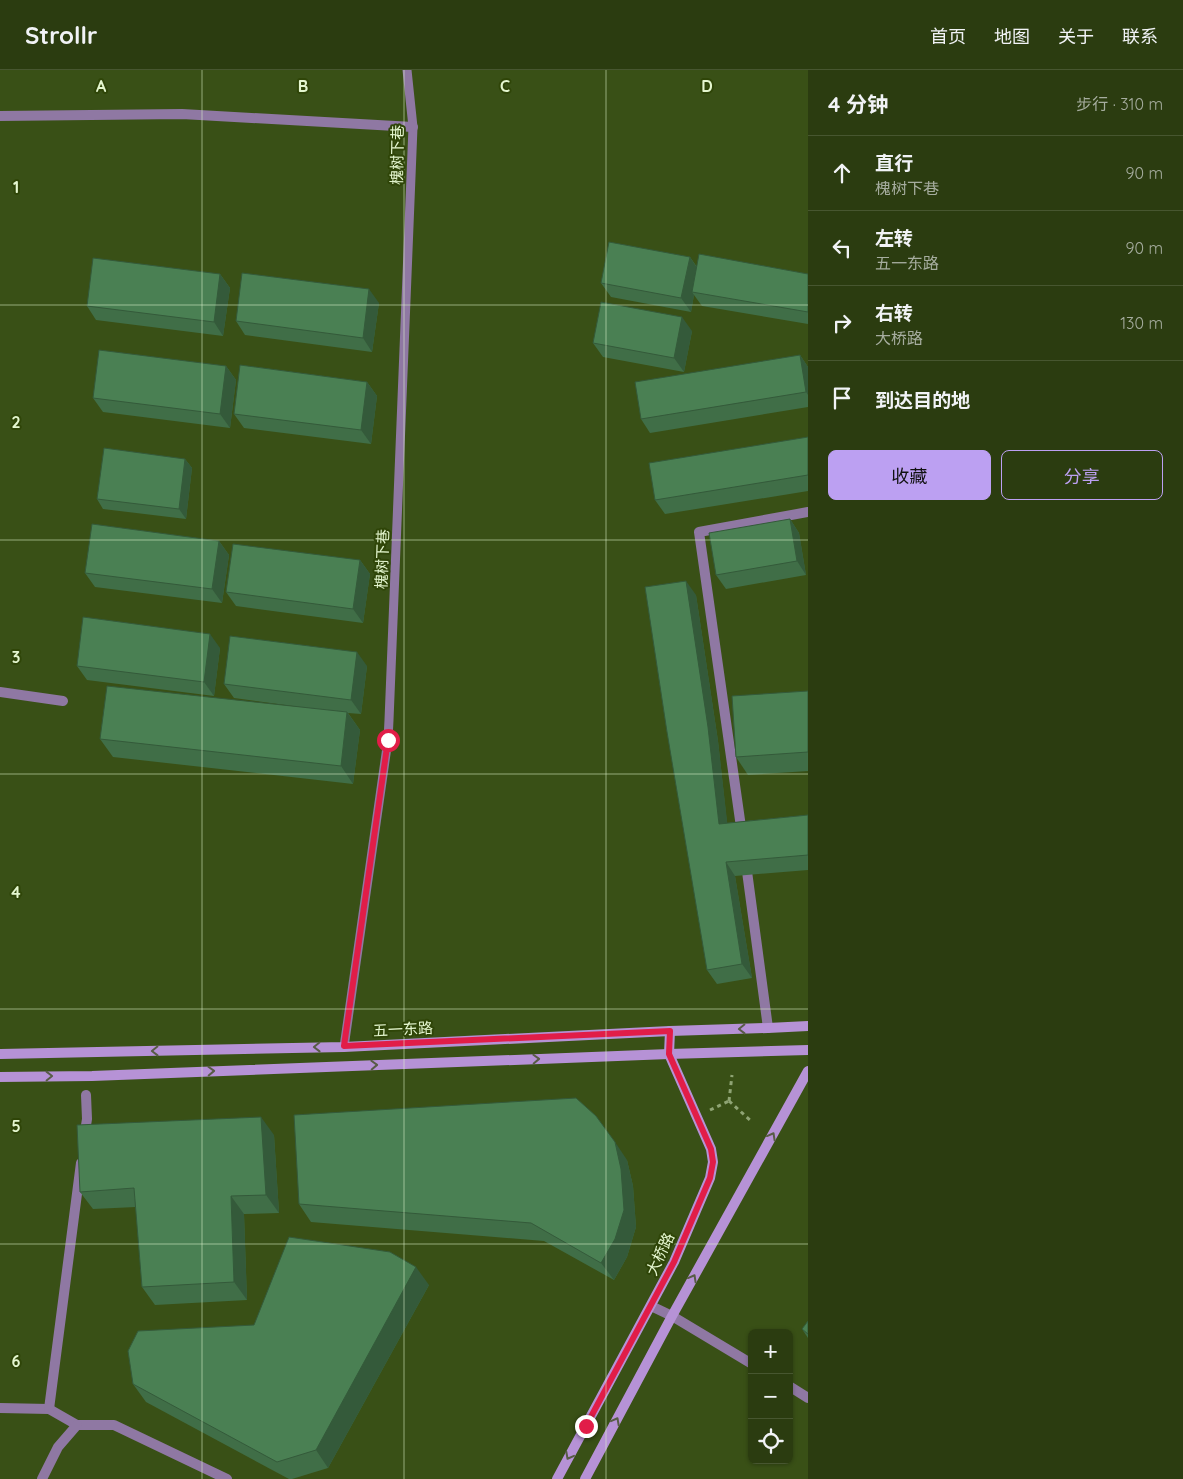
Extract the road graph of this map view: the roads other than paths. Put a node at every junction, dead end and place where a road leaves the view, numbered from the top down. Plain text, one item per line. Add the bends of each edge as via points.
1 (407, 70) edge
2 (0, 116) edge
3 (413, 127) junction
4 (808, 512) edge
5 (0, 692) edge
6 (63, 701) dead end
7 (808, 1026) edge
8 (768, 1028) junction
9 (670, 1031) junction
10 (344, 1046) junction
11 (808, 1050) edge
12 (0, 1054) edge
13 (669, 1054) junction
14 (808, 1071) edge
15 (0, 1077) edge
16 (86, 1095) dead end
17 (651, 1306) junction
18 (672, 1316) junction
19 (748, 1362) edge
20 (793, 1389) edge
21 (808, 1398) edge
22 (0, 1408) edge
23 (49, 1409) junction
24 (77, 1425) junction
25 (42, 1479) edge
26 (227, 1479) edge
27 (557, 1479) edge
28 (585, 1479) edge

1 - 3 lane, 槐树下巷
2 - 3 street via 182,114
3 - 10 lane, 槐树下巷 via 388,730
4 - 8 street via 699,532
5 - 6 street
7 - 8 main road, 五一东路
8 -> 9 main road, 五一东路
9 - 10 main road, 五一东路
9 - 13 main road, 大桥路
10 -> 12 main road, 五一东路
11 - 13 main road
15 -> 13 main road
13 - 17 main road, 大桥路 via 711,1149 713,1162 696,1212
18 -> 14 main road
16 - 23 street via 87,1119
17 - 18 street
17 -> 27 main road, 大桥路
18 - 19 street
28 -> 18 main road
20 - 21 street
22 - 23 street
23 - 24 street
24 - 25 street via 58,1447
24 - 26 street via 114,1425

